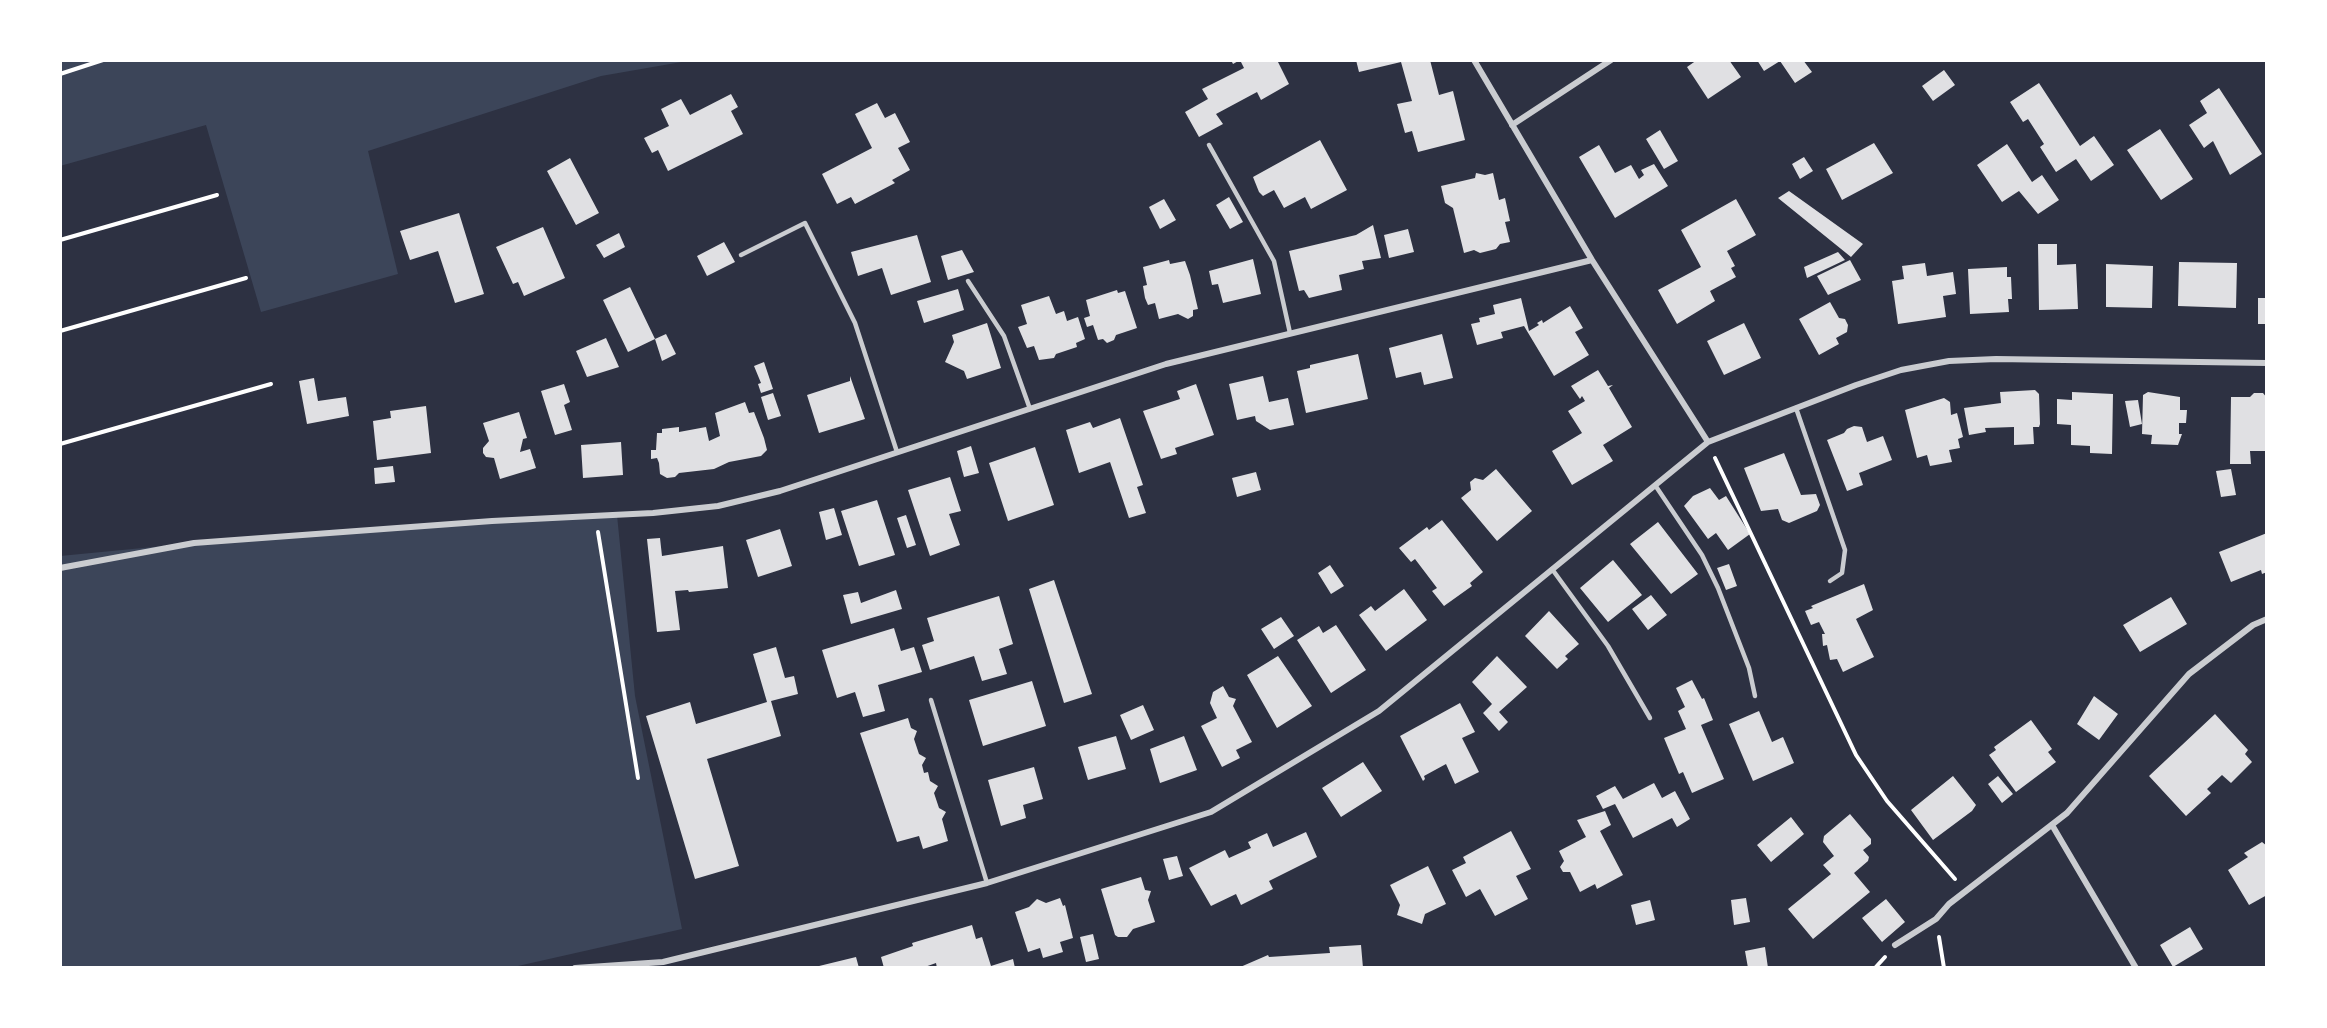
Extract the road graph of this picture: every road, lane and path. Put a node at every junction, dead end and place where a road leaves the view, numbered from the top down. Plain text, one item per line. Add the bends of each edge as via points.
1 (103, 60) edge
2 (1474, 60) edge
3 (1611, 60) edge
4 (60, 75) edge
5 (1512, 125) junction
6 (1209, 145) dead end
7 (217, 195) dead end
8 (60, 240) edge
9 (741, 255) dead end
10 (1592, 260) junction
11 (246, 278) dead end
12 (968, 281) dead end
13 (60, 331) edge
14 (1290, 333) junction
15 (2267, 363) edge
16 (271, 384) dead end
17 (1796, 408) junction
18 (1030, 409) junction
19 (1707, 442) junction
20 (60, 444) edge
21 (897, 452) junction
22 (1655, 485) junction
23 (596, 516) junction
24 (60, 568) edge
25 (1552, 569) junction
26 (1830, 581) dead end
27 (2267, 619) edge
28 (1755, 696) dead end
29 (931, 700) dead end
30 (1650, 718) dead end
31 (638, 778) dead end
32 (2052, 825) junction
33 (987, 883) junction
34 (1966, 891) junction
35 (1936, 919) junction
36 (1895, 945) dead end
37 (575, 968) edge
38 (1944, 968) edge
39 (2136, 968) edge

1 - 4 path
2 - 5 street
3 - 5 street
5 - 10 street
6 - 14 lane via 1274,261
7 - 8 path
9 - 21 lane via 806,223 855,322
10 - 14 street
10 - 19 street
11 - 13 path
12 - 18 lane via 1004,336
14 - 18 street via 1166,364
15 - 17 street via 1949,361 1901,370
16 - 20 path
17 - 19 street
17 - 26 lane via 1845,550 1842,573
18 - 21 street
19 - 22 street
19 - 34 path via 1856,755 1887,801
21 - 23 street via 780,491 718,506
22 - 25 street
22 - 28 lane via 1702,555 1718,588 1749,668
23 - 24 street via 194,543
23 - 31 path
25 - 30 lane via 1608,646
25 - 33 street via 1379,711 1211,812
27 - 32 street via 2253,625 2189,674 2067,813
29 - 33 lane
32 - 34 street
32 - 39 street
33 - 37 street via 663,962
34 - 35 street
35 - 36 street
35 - 38 path

